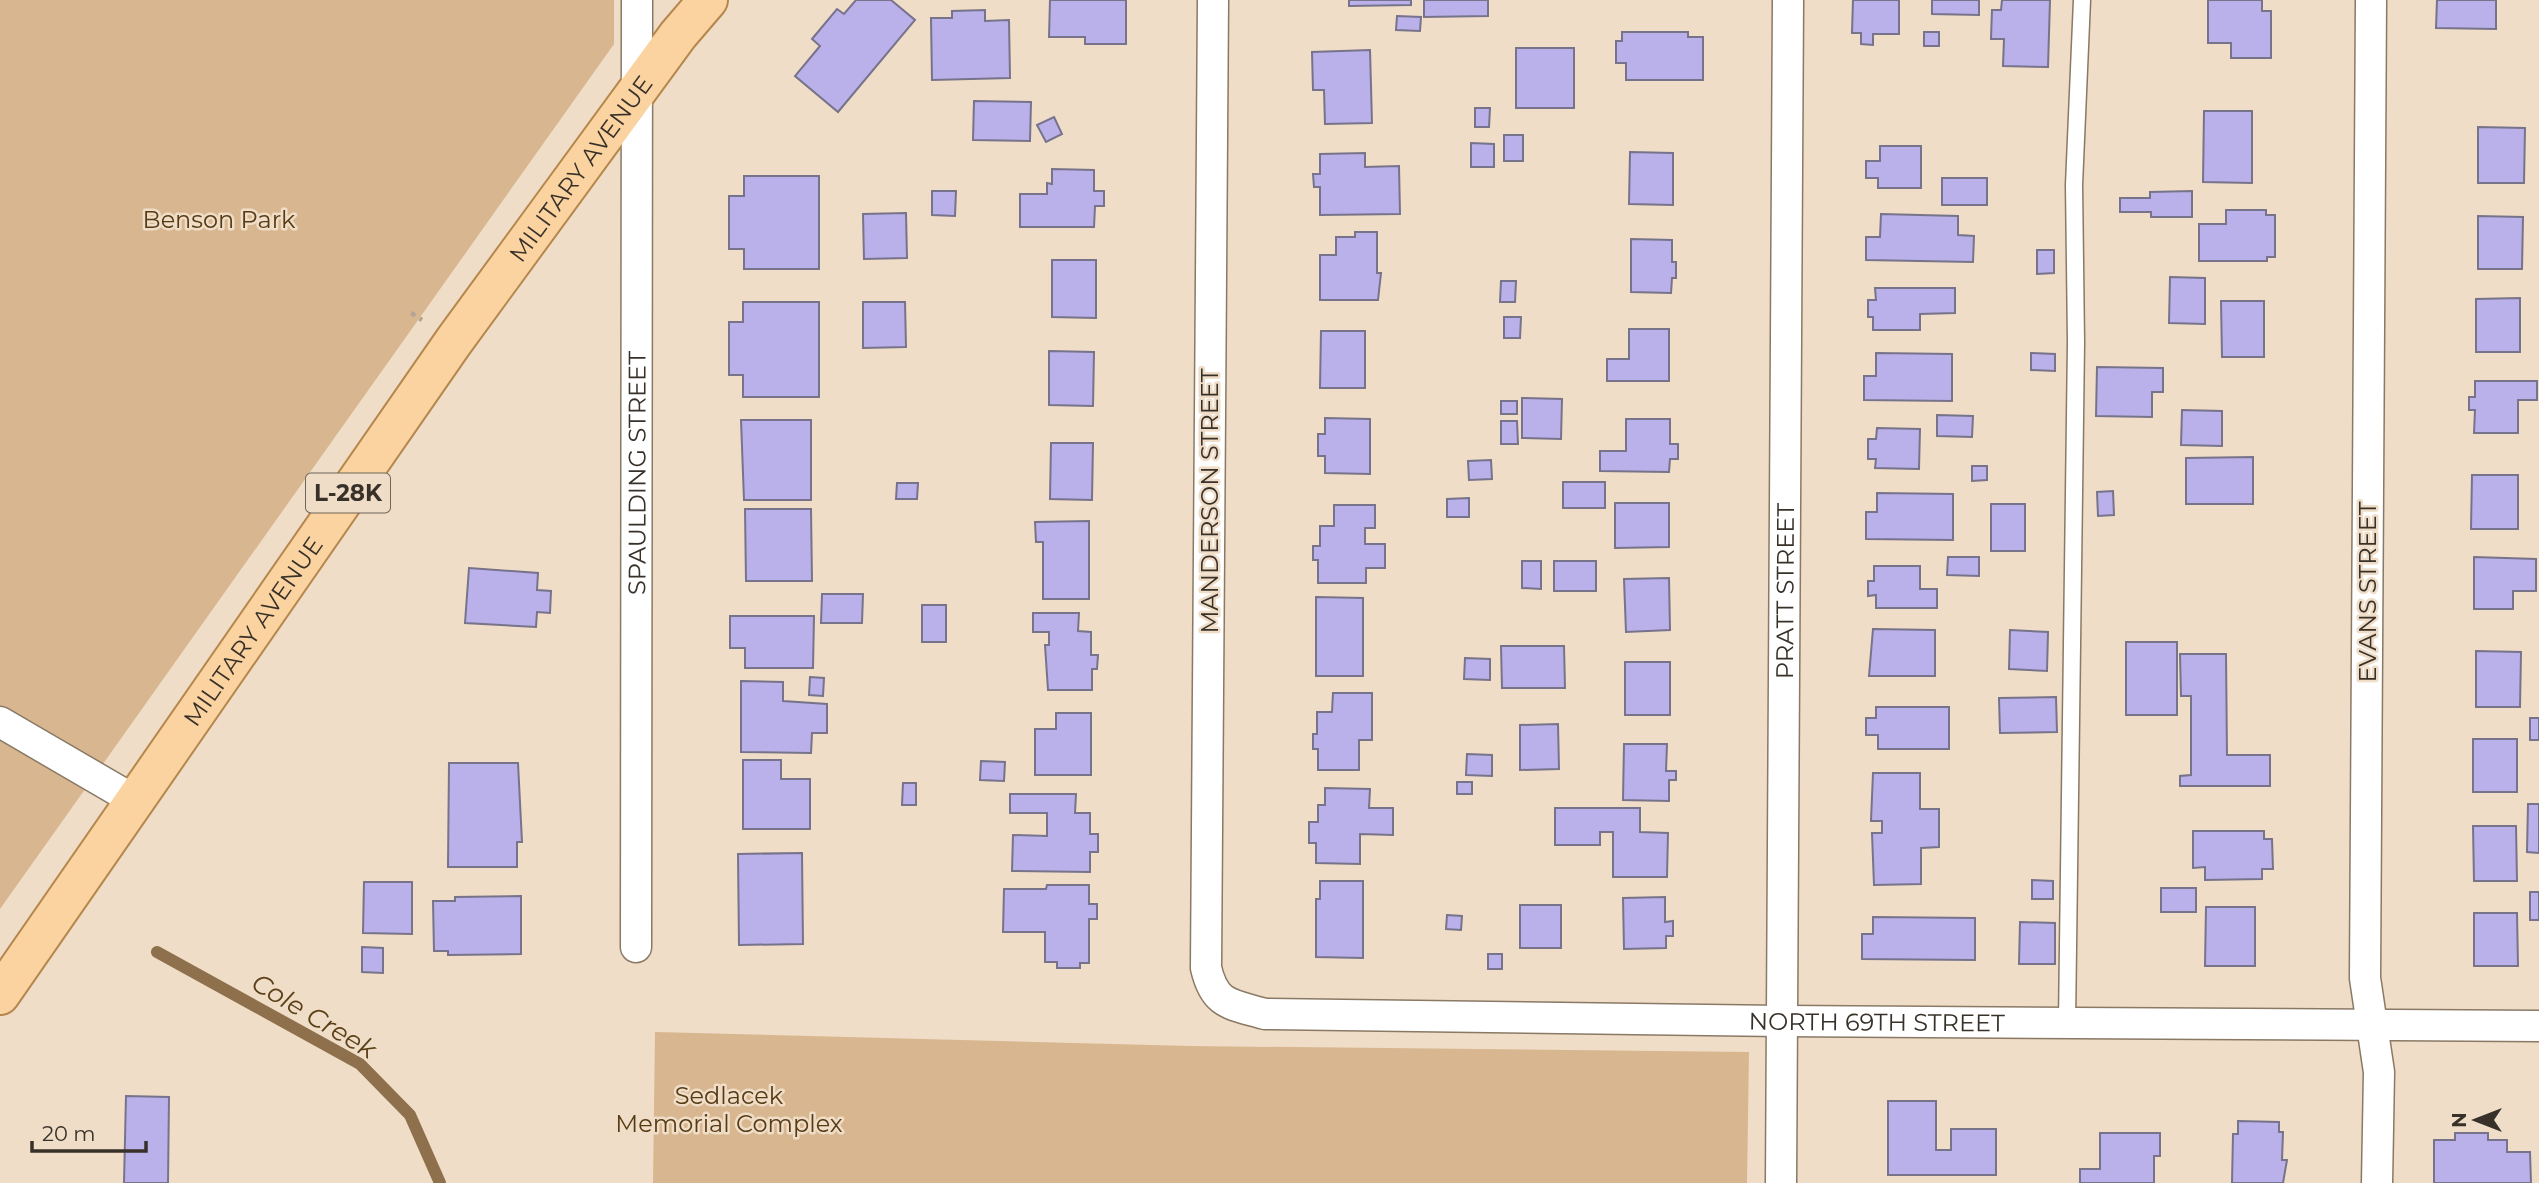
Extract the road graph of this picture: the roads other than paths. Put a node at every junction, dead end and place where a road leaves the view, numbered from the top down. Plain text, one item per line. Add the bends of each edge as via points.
1 (637, 0) edge
2 (708, 0) edge
3 (1213, 0) edge
4 (1788, 0) edge
5 (2082, 0) edge
6 (2371, 0) edge
7 (635, 97) junction
8 (0, 722) edge
9 (134, 800) junction
10 (636, 947) dead end
11 (0, 995) edge
12 (1219, 998) joint
13 (1782, 1021) junction
14 (2067, 1023) junction
15 (2372, 1025) junction
16 (2539, 1026) edge
17 (1782, 1183) edge
18 (2377, 1183) edge

1 - 7 street, SPAULDING STREET
2 - 7 main road, MILITARY AVENUE / L-28K
3 - 12 street, MANDERSON STREET via 1206,968 1211,989
4 - 13 street, PRATT STREET
5 - 14 lane via 2074,186
6 - 15 street, EVANS STREET via 2365,978
7 - 9 main road, MILITARY AVENUE / L-28K via 454,341
7 - 10 street, SPAULDING STREET via 639,210
8 - 9 street
9 - 11 main road, MILITARY AVENUE / L-28K
12 - 13 street, NORTH 69TH STREET via 1265,1014
13 - 14 street, NORTH 69TH STREET
13 - 17 street, PRATT STREET
14 - 15 street, NORTH 69TH STREET
15 - 16 street, NORTH 69TH STREET
15 - 18 street, EVANS STREET via 2379,1072

